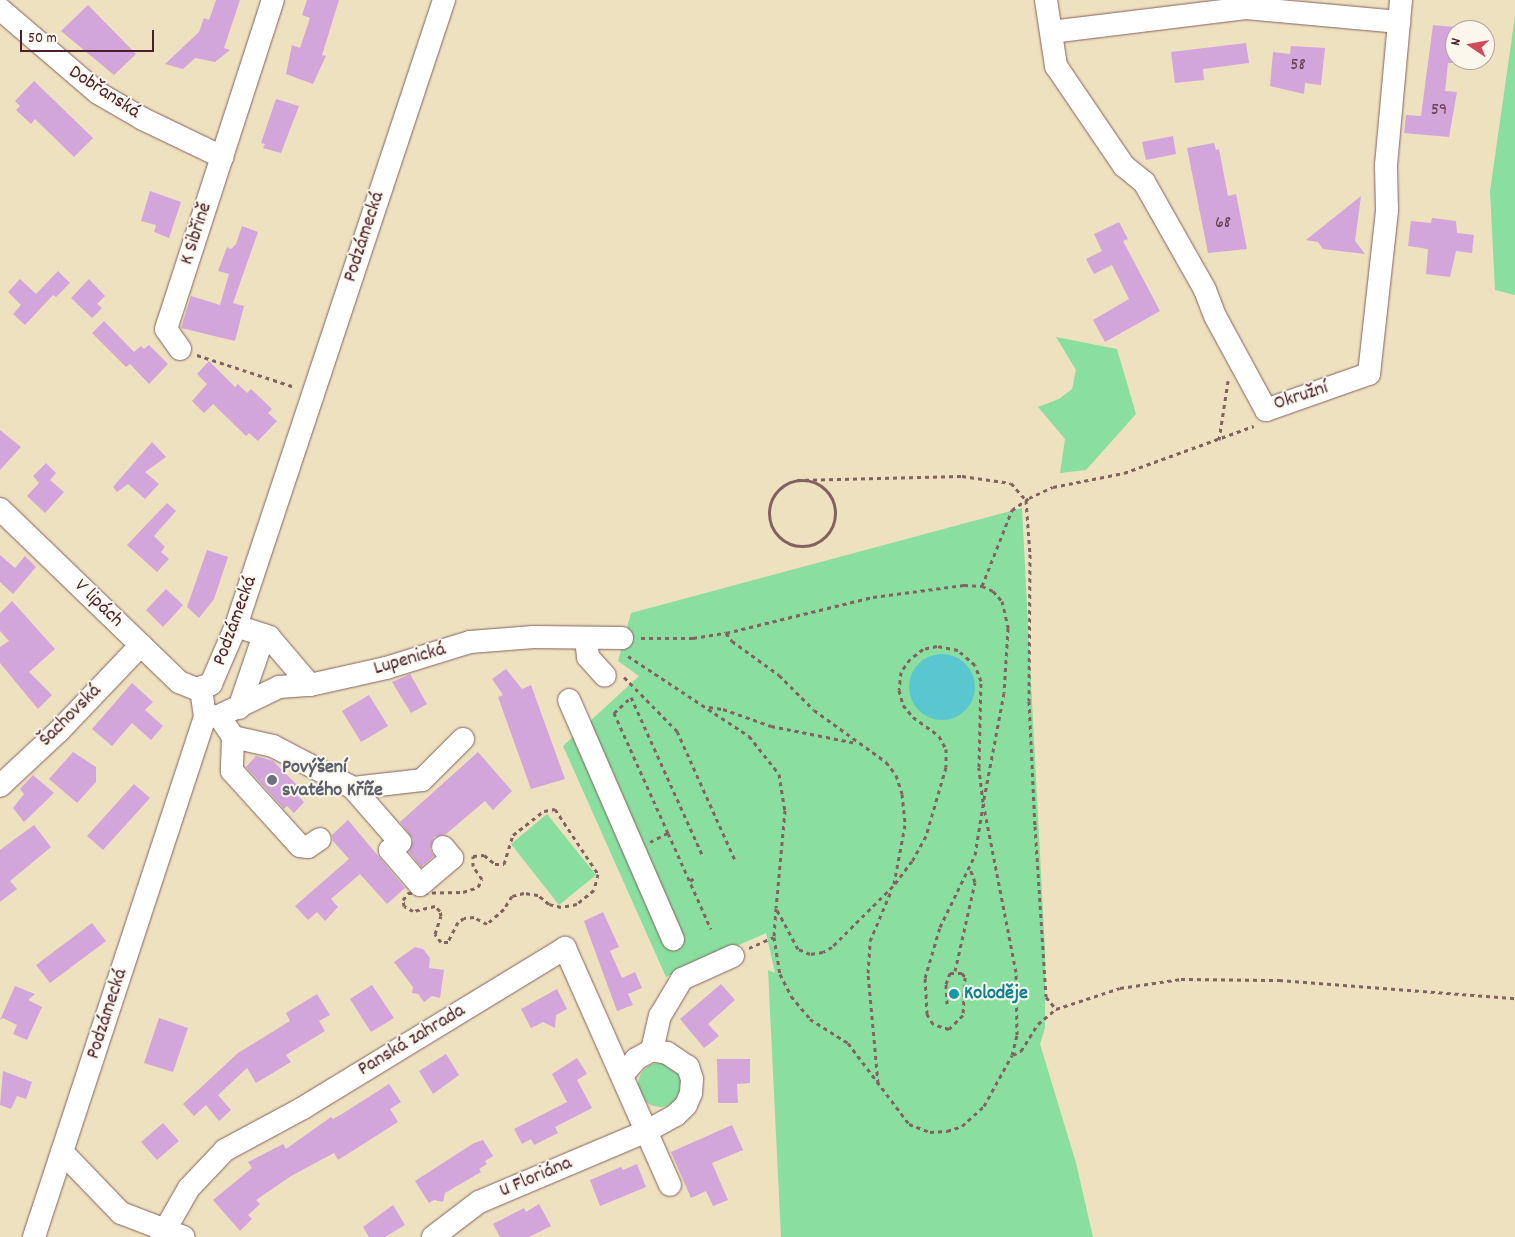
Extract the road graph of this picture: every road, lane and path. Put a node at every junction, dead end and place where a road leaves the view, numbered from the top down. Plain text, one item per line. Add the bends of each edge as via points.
1 (274, 0) edge
2 (444, 0) edge
3 (1046, 0) edge
4 (0, 9) edge
5 (1400, 11) edge
6 (1051, 32) junction
7 (222, 157) junction
8 (180, 349) joint
9 (1234, 358) junction
10 (295, 387) dead end
11 (1263, 403) junction
12 (1219, 440) junction
13 (797, 480) junction
14 (1026, 500) junction
15 (0, 509) edge
16 (982, 586) junction
17 (236, 626) junction
18 (726, 633) junction
19 (264, 635) junction
20 (586, 638) junction
21 (620, 644) junction
22 (141, 645) junction
23 (605, 676) dead end
24 (630, 684) dead end
25 (310, 685) junction
26 (201, 689) junction
27 (569, 700) dead end
28 (707, 707) junction
29 (221, 714) junction
30 (233, 737) junction
31 (463, 740) dead end
32 (856, 743) junction
33 (0, 786) edge
34 (353, 788) junction
35 (983, 802) junction
36 (555, 809) joint
37 (668, 833) junction
38 (320, 838) dead end
39 (442, 847) dead end
40 (633, 849) junction
41 (702, 854) dead end
42 (735, 860) dead end
43 (970, 868) junction
44 (694, 878) dead end
45 (690, 881) junction
46 (893, 886) junction
47 (776, 908) junction
48 (712, 928) dead end
49 (774, 936) junction
50 (673, 939) dead end
51 (733, 956) joint
52 (956, 971) junction
53 (1515, 998) edge
54 (947, 1004) dead end
55 (1056, 1009) junction
56 (652, 1050) junction
57 (1012, 1055) junction
58 (624, 1073) junction
59 (878, 1083) junction
60 (647, 1131) junction
61 (62, 1152) junction
62 (670, 1185) dead end
63 (170, 1235) edge
64 (34, 1237) edge
65 (433, 1237) edge

1 - 7 street, K Sibřině
2 - 17 street, Podzámecká
3 - 6 street, Okružní
4 - 7 street, Dobřanská via 98,93
5 - 6 street via 1246,8
5 - 11 street, Okružní via 1386,164 1387,210 1369,374 1266,410
6 - 9 street, Okružní via 1056,66 1124,166 1144,182 1205,290
7 - 8 street, K Sibřině via 166,329
8 - 10 path
9 - 11 street, Okružní
9 - 12 path
11 - 12 path via 1260,423
12 - 14 path via 1128,471 1054,487
13 - 13 path via 780,488 768,513 773,531 780,539 806,547 824,539 830,532 834,523 834,504 830,495 816,482
13 - 14 path via 962,476 1010,483
14 - 16 path via 1012,510
14 - 55 path via 1030,554 1029,701 1035,826 1046,997
15 - 22 street, V lipách
16 - 18 path via 873,597
16 - 35 path via 993,591 1002,601 1008,628 1004,693
17 - 19 street
17 - 26 street, Podzámecká via 216,678
18 - 21 path
18 - 32 path via 732,641 780,675 814,710
19 - 25 street
19 - 29 street
20 - 21 street, Lupenická
20 - 23 street via 588,657
20 - 25 street, Lupenická via 534,637 470,642 386,668
21 - 28 path
22 - 26 street, V lipách via 179,682
22 - 33 street, Šachovská
24 - 42 path via 677,731
25 - 29 street, Lupenická via 279,687
26 - 29 street, Podzámecká
27 - 40 street
28 - 32 path via 723,709 771,726
28 - 47 path via 749,736 779,774 785,810
29 - 30 street
29 - 61 street, Podzámecká
30 - 34 street via 273,746
30 - 38 street via 232,771 300,846 308,847
31 - 34 street via 422,780
32 - 46 path via 886,762 896,775 902,794 905,825
34 - 39 street via 400,842 390,850 420,885 452,858
35 - 43 path
35 - 46 path via 979,767 981,681 975,665 966,655 948,646 922,649 901,672 899,690 903,705 913,717 939,736 946,749 946,768 926,836
35 - 57 path via 1016,972 1017,1021
36 - 36 path via 598,874 594,890 577,904 561,907 538,895 524,893 512,896 504,909 486,924 474,917 458,922 448,942 442,942 434,934 440,911 435,906 413,911 404,906 403,900 408,893 463,892 478,887 482,879 473,866 474,856 484,855 495,864 504,864 513,835 544,811
37 - 40 path
37 - 41 path via 614,713 631,697
37 - 45 path
40 - 50 street
43 - 52 path via 975,882
43 - 52 path via 940,927 925,978 927,1014 939,1028 949,1028 962,1015 965,978
44 - 45 path
45 - 48 path
46 - 47 path via 832,947 823,952 810,954 798,949
46 - 59 path via 870,941 868,973
47 - 49 path
49 - 51 path
49 - 59 path via 780,974 791,996 810,1019 848,1043
51 - 56 street via 682,979 660,1016
52 - 54 path via 950,973 946,984
53 - 55 path via 1279,980 1181,979 1120,988
55 - 57 path via 1038,1024 1021,1051
56 - 58 street via 636,1059
56 - 60 street via 668,1053 688,1067 692,1079 686,1105 676,1115
57 - 59 path via 984,1106 962,1126 947,1132 930,1132 909,1124
58 - 60 street, Panská zahrada
58 - 63 street, Panská zahrada via 565,948 303,1108 225,1150 188,1188
60 - 62 street, Panská zahrada
60 - 65 street, U Floriána via 480,1202
61 - 63 street via 121,1213
61 - 64 street, Podzámecká

